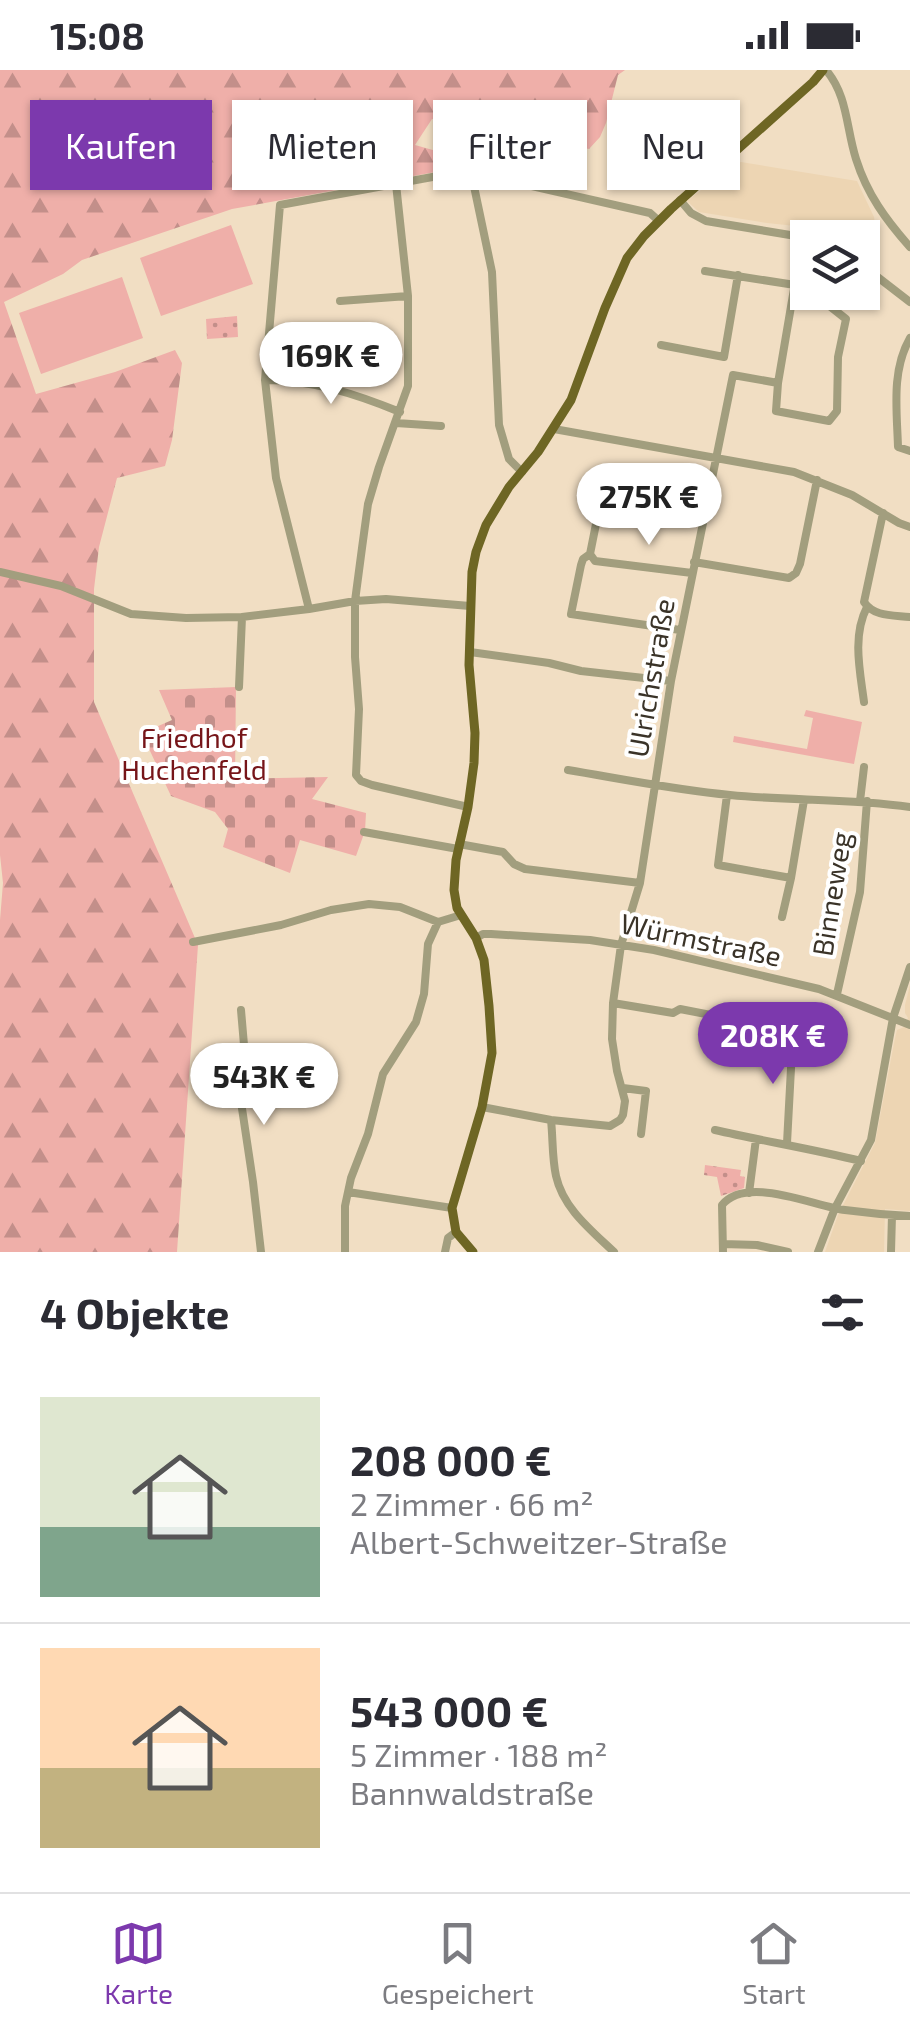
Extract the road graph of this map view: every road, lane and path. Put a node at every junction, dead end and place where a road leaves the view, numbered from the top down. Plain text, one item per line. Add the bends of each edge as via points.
1 (824, 70) edge
2 (363, 190) edge
3 (397, 190) edge
4 (475, 190) edge
5 (550, 190) edge
6 (680, 200) junction
7 (659, 221) junction
8 (790, 235) edge
9 (910, 246) edge
10 (705, 271) dead end
11 (738, 276) junction
12 (880, 279) edge
13 (790, 287) edge
14 (408, 296) junction
15 (340, 300) dead end
16 (910, 302) edge
17 (790, 310) edge
18 (835, 310) edge
19 (910, 338) edge
20 (661, 345) dead end
21 (731, 365) junction
22 (265, 380) junction
23 (778, 384) junction
24 (400, 412) junction
25 (396, 422) junction
26 (441, 426) dead end
27 (554, 429) junction
28 (910, 451) edge
29 (714, 459) junction
30 (522, 472) junction
31 (817, 480) junction
32 (883, 513) junction
33 (704, 519) junction
34 (910, 526) edge
35 (590, 554) junction
36 (694, 562) junction
37 (0, 572) edge
38 (692, 572) junction
39 (355, 601) junction
40 (470, 606) junction
41 (867, 607) junction
42 (310, 609) junction
43 (242, 617) junction
44 (910, 617) edge
45 (680, 630) junction
46 (470, 652) junction
47 (670, 681) junction
48 (239, 687) dead end
49 (864, 702) dead end
50 (864, 768) dead end
51 (568, 770) dead end
52 (656, 784) junction
53 (727, 795) junction
54 (804, 800) junction
55 (864, 800) junction
56 (468, 806) junction
57 (910, 807) edge
58 (364, 832) dead end
59 (459, 847) junction
60 (792, 878) junction
61 (640, 883) junction
62 (460, 914) junction
63 (782, 917) dead end
64 (438, 922) junction
65 (476, 938) junction
66 (192, 942) dead end
67 (620, 945) junction
68 (910, 967) edge
69 (837, 994) junction
70 (613, 1002) junction
71 (241, 1010) dead end
72 (894, 1018) junction
73 (910, 1024) edge
74 (623, 1088) junction
75 (482, 1107) junction
76 (551, 1120) junction
77 (714, 1130) dead end
78 (641, 1134) dead end
79 (756, 1139) junction
80 (788, 1143) junction
81 (861, 1161) junction
82 (348, 1192) junction
83 (749, 1193) junction
84 (452, 1208) junction
85 (836, 1208) junction
86 (892, 1215) junction
87 (910, 1216) edge
88 (456, 1232) junction
89 (723, 1248) edge
90 (261, 1252) edge
91 (345, 1252) edge
92 (446, 1252) edge
93 (472, 1252) edge
94 (614, 1252) edge
95 (788, 1252) edge
96 (818, 1252) edge
97 (891, 1252) edge

1 - 6 main road
1 - 9 street via 843,96 866,187
2 - 22 street via 280,205
3 - 14 street
4 - 30 street via 492,272 500,424 509,459
5 - 7 street via 650,213
6 - 7 main road
6 - 8 street via 706,221
7 - 27 main road via 616,281
10 - 11 street
11 - 13 street
11 - 21 street, Ulrichstraße
12 - 16 street
14 - 15 street
14 - 24 street via 408,386
17 - 23 street
18 - 23 street via 846,319 835,416 829,421 776,411
19 - 28 street via 897,395 898,447
20 - 21 street
21 - 23 street
21 - 29 street, Ulrichstraße
22 - 24 street via 325,386
22 - 42 street via 276,478
24 - 25 street
25 - 26 street
25 - 39 street via 368,504
27 - 29 street
27 - 30 main road
29 - 31 street
29 - 33 street, Ulrichstraße
30 - 40 main road via 486,525
31 - 32 street
31 - 36 street via 800,564 789,578
32 - 34 street
32 - 41 street via 863,597
33 - 35 street via 674,510 599,510
33 - 36 street, Ulrichstraße
35 - 38 street via 595,561
35 - 45 street via 583,559 571,614
36 - 38 street, Ulrichstraße
37 - 43 street via 61,586 131,614
38 - 45 street, Ulrichstraße
39 - 40 street
39 - 42 street
39 - 56 street via 356,775 372,785
40 - 46 main road
41 - 44 street
41 - 49 street via 859,626
42 - 43 street
43 - 48 street
45 - 47 street, Ulrichstraße
46 - 47 street
46 - 56 main road via 475,733
47 - 52 street, Ulrichstraße
50 - 55 street, Binneweg
51 - 52 street
52 - 53 street
52 - 61 street, Ulrichstraße
53 - 54 street
53 - 60 street via 718,865
54 - 55 street
54 - 60 street
55 - 57 street
55 - 69 street, Binneweg via 860,892
56 - 59 main road
58 - 59 street
59 - 61 street via 503,852 525,869
59 - 62 main road via 454,898
60 - 63 street
61 - 67 street, Ulrichstraße
62 - 64 street
62 - 65 main road
64 - 66 street via 368,904
64 - 82 street via 428,944 416,1022 383,1074
65 - 67 street, Würmstraße
65 - 75 main road via 492,1052
67 - 69 street, Würmstraße
67 - 70 street, Ulrichstraße
68 - 72 street
69 - 72 street, Würmstraße
70 - 74 street, Ulrichstraße via 612,1039
70 - 80 street via 793,1031
71 - 90 street via 240,1095
72 - 73 street, Würmstraße
72 - 81 street via 871,1140
74 - 76 street via 623,1115 610,1126
74 - 78 street via 646,1091
75 - 76 street
75 - 84 main road
76 - 94 street via 556,1178 565,1200
77 - 79 street
79 - 80 street
79 - 83 street
80 - 81 street
81 - 85 street
82 - 84 street
82 - 91 street
83 - 85 street
83 - 89 street via 723,1203
84 - 88 main road
85 - 86 street
85 - 96 street
86 - 87 street
86 - 97 street
88 - 92 street
88 - 93 main road
89 - 95 street

